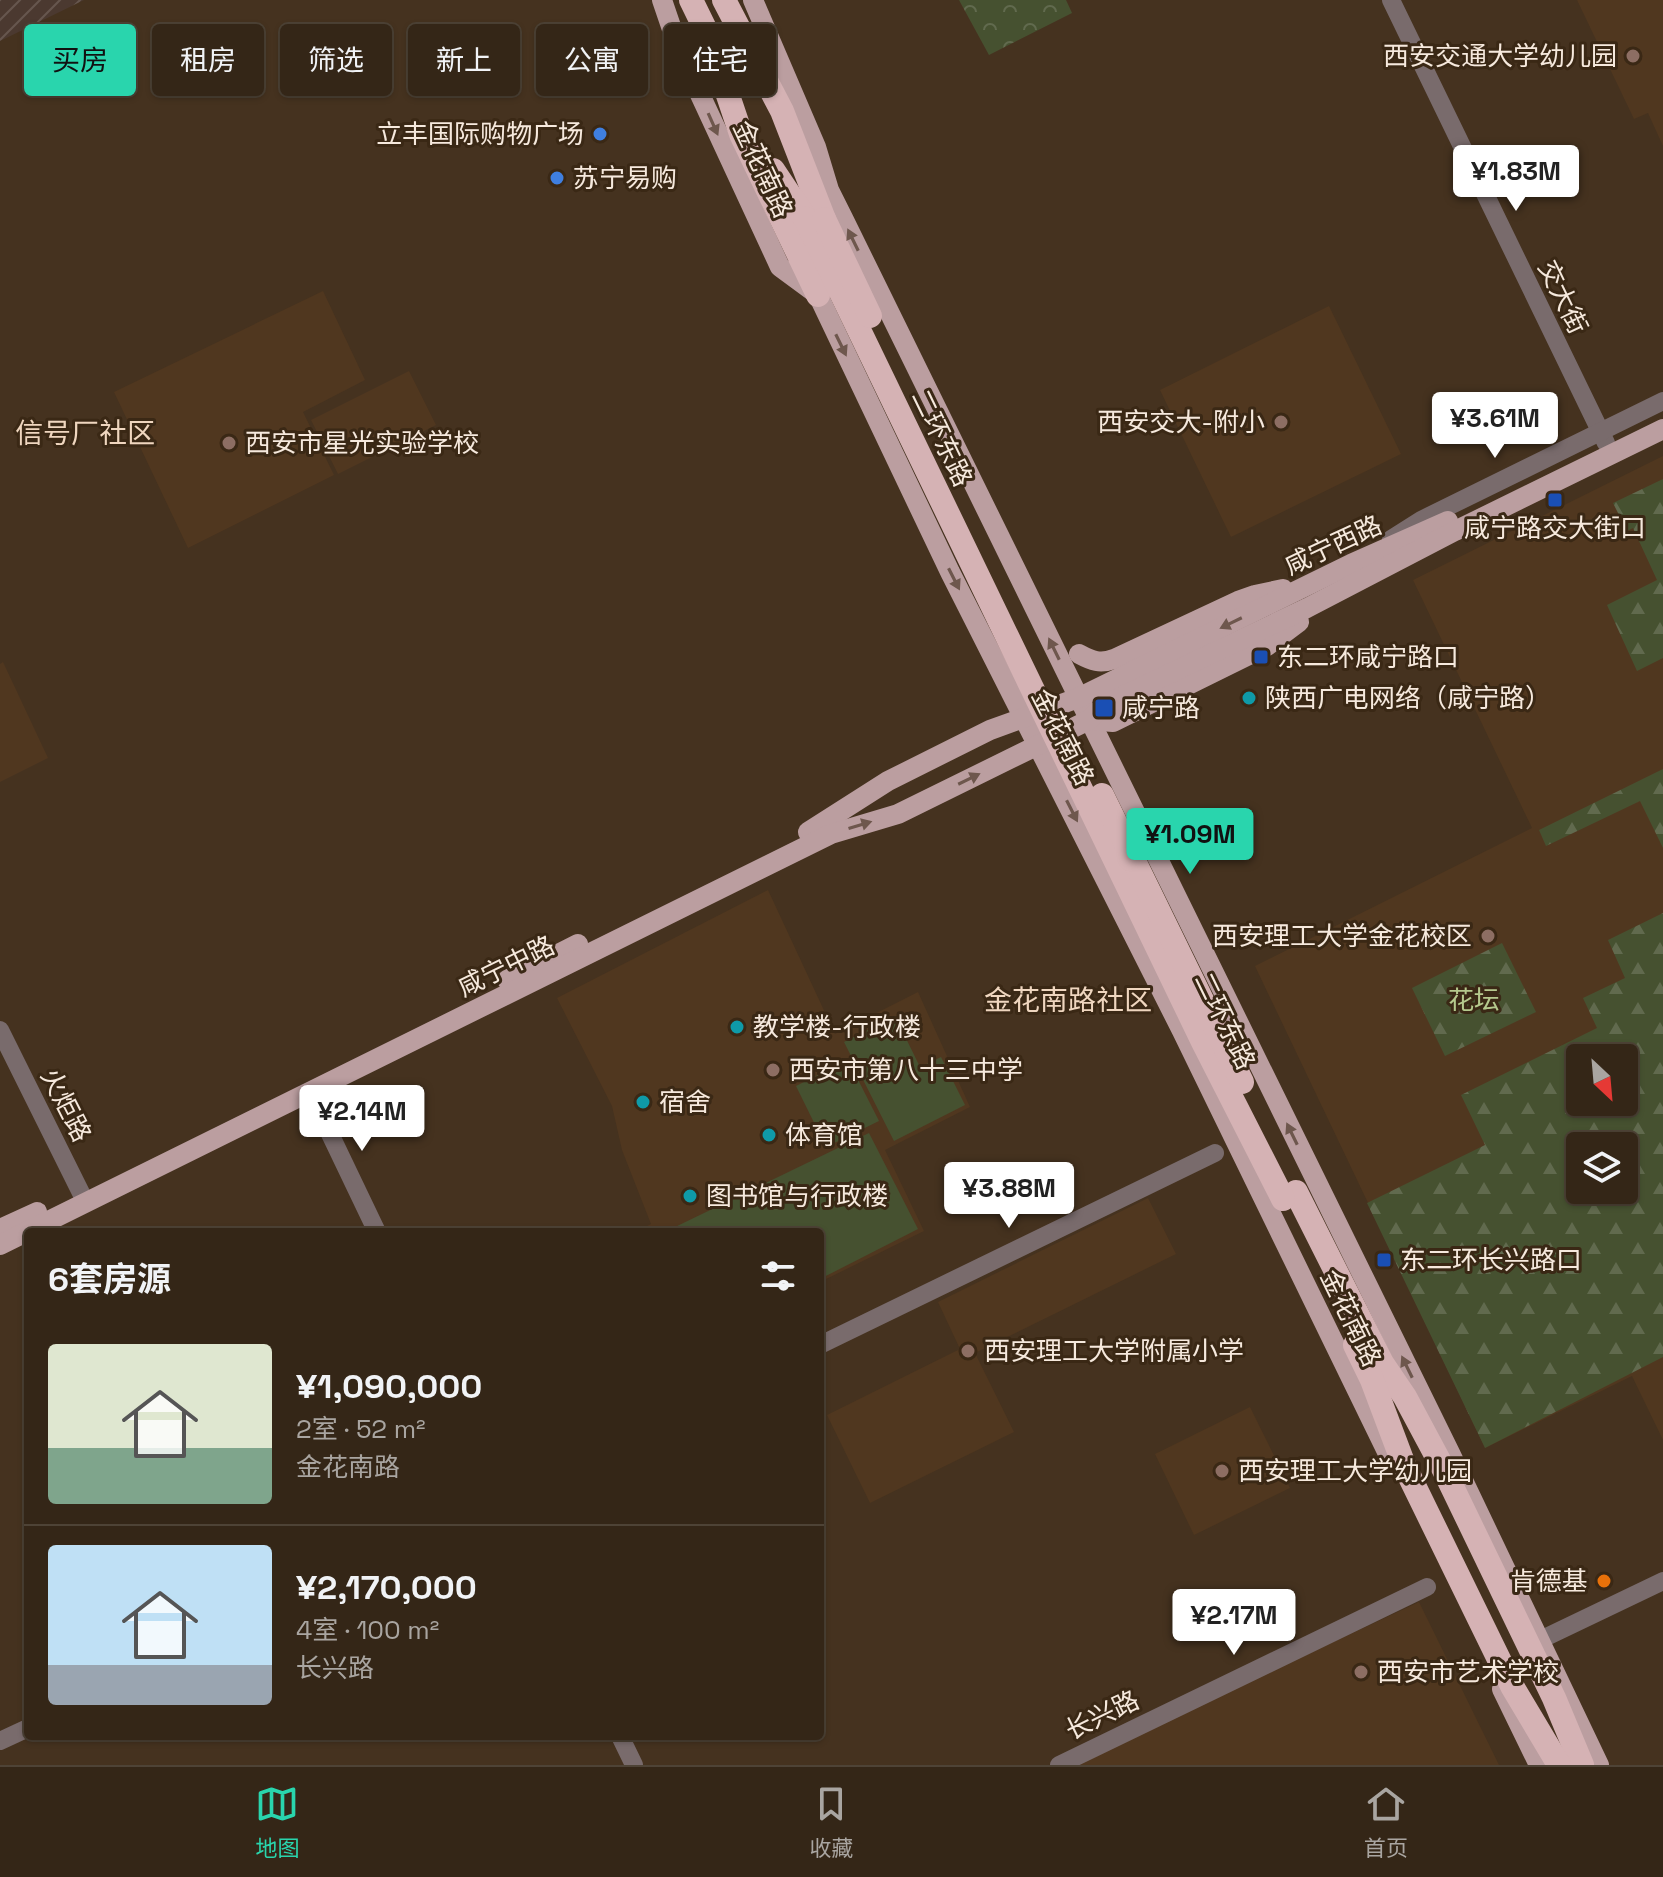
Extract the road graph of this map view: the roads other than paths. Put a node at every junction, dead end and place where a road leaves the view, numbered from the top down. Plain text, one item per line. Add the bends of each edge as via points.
1 (662, 0) edge
2 (691, 0) edge
3 (724, 0) edge
4 (743, 0) edge
5 (753, 0) edge
6 (1391, 0) edge
7 (703, 24) edge
8 (737, 24) edge
9 (748, 24) edge
10 (728, 96) edge
11 (737, 96) edge
12 (774, 96) edge
13 (782, 111) junction
14 (816, 147) junction
15 (814, 218) junction
16 (818, 295) junction
17 (1663, 401) edge
18 (1663, 415) edge
19 (1663, 429) edge
20 (1603, 438) junction
21 (1310, 584) junction
22 (1079, 654) dead end
23 (1078, 698) junction
24 (1024, 716) junction
25 (1089, 720) junction
26 (1039, 746) junction
27 (0, 1030) edge
28 (310, 1092) junction
29 (1215, 1153) dead end
30 (83, 1197) junction
31 (29, 1228) edge
32 (375, 1228) edge
33 (0, 1229) edge
34 (24, 1231) edge
35 (0, 1245) edge
36 (824, 1343) edge
37 (1394, 1402) junction
38 (1450, 1453) junction
39 (1397, 1472) junction
40 (1663, 1581) edge
41 (1427, 1587) dead end
42 (1540, 1640) junction
43 (1481, 1645) junction
44 (1512, 1686) junction
45 (1567, 1698) joint
46 (24, 1730) edge
47 (622, 1740) edge
48 (0, 1741) edge
49 (1580, 1763) edge
50 (634, 1765) edge
51 (1059, 1765) edge
52 (1539, 1765) edge

1 -> 16 main road, 金花南路 via 678,47 780,267
2 - 7 highway, 二环东路
3 - 8 highway, 二环东路
4 - 9 highway
5 - 14 main road, 金花南路
6 - 20 street, 交大街
10 - 16 highway
11 - 15 highway, 二环东路 via 778,181
12 - 13 highway, 二环东路
13 - 14 highway
13 - 15 highway, 二环东路
23 -> 14 main road, 金花南路 via 829,190
15 - 37 highway, 二环东路, bridge via 1289,1195 1382,1363
16 -> 24 main road, 金花南路
17 - 20 street
18 - 20 main road, 咸宁西路
19 - 25 main road, 咸宁西路 via 1336,594 1267,646 1113,722
20 - 21 main road, 咸宁西路 via 1453,519
21 - 22 main road via 1255,595 1114,659 1093,661
21 -> 23 main road, 咸宁西路
23 - 24 main road, 咸宁西路
23 - 25 main road, 金花南路
24 - 26 main road, 金花南路
24 - 30 main road, 咸宁中路 via 888,781 823,825
25 - 26 main road
38 -> 25 main road, 金花南路
28 -> 26 main road, 咸宁中路 via 831,834 898,814
26 -> 39 main road, 金花南路
27 - 30 street, 火炬路
28 - 30 main road, 咸宁中路
28 - 32 street
29 - 36 street
30 - 31 main road, 咸宁中路
30 - 33 main road, 咸宁中路
34 - 35 main road, 咸宁中路
37 - 38 highway
37 - 39 highway
37 - 44 highway, 二环东路 via 1404,1465
37 - 49 highway, 二环东路 via 1443,1468
38 - 42 main road, 金花南路
39 - 43 main road, 金花南路
40 - 42 street
41 - 51 street, 长兴路
42 - 45 main road, 金花南路
43 - 44 highway
43 - 52 main road, 金花南路
44 - 49 highway, 二环东路
45 - 49 highway
46 - 48 street
47 - 50 street

